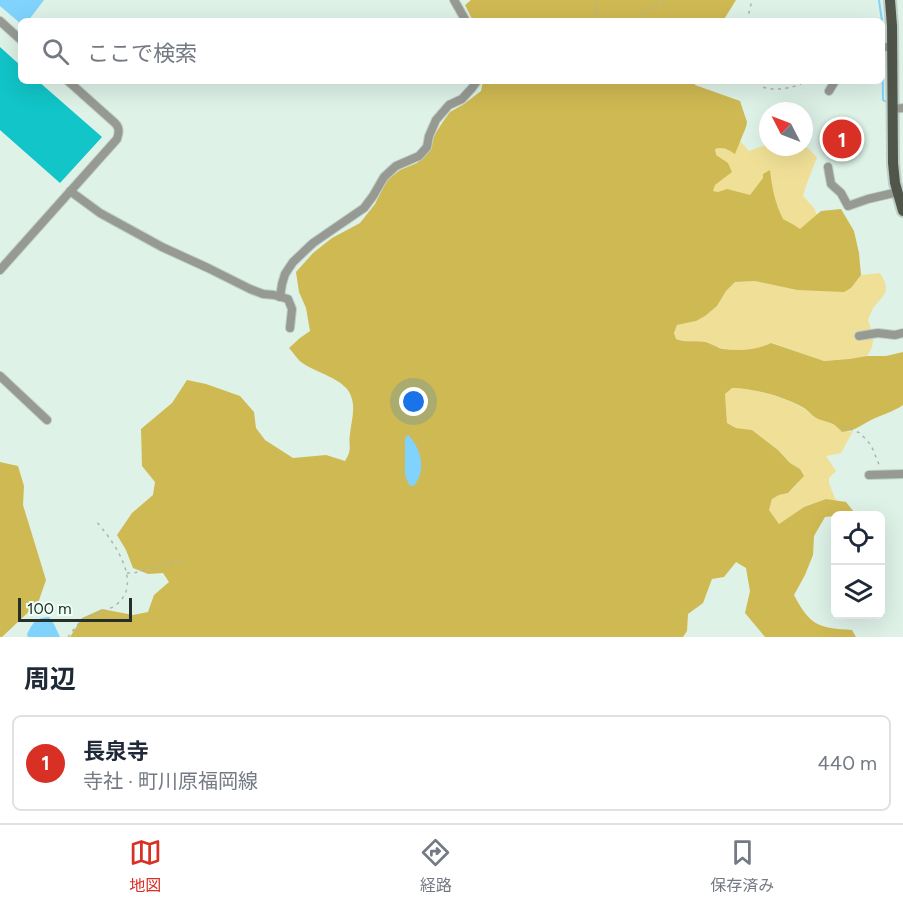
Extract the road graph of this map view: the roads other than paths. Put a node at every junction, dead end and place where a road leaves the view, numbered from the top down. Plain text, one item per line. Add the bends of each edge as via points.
1 (454, 0) edge
2 (890, 0) edge
3 (464, 18) edge
4 (0, 21) edge
5 (18, 37) edge
6 (887, 47) edge
7 (71, 84) edge
8 (475, 84) edge
9 (833, 84) edge
10 (829, 91) dead end
11 (898, 108) edge
12 (828, 167) dead end
13 (70, 191) junction
14 (898, 192) junction
15 (903, 211) edge
16 (0, 270) edge
17 (280, 297) junction
18 (290, 328) dead end
19 (903, 333) edge
20 (859, 336) dead end
21 (0, 376) edge
22 (47, 420) dead end
23 (903, 474) edge
24 (868, 475) dead end

1 - 3 street
2 - 6 main road
4 - 5 street
6 - 11 main road
7 - 13 street via 116,123 119,132
8 - 17 street via 436,120 427,147 419,156 396,166 364,208 313,243 293,262 285,274
9 - 10 street
11 - 14 main road via 893,163
12 - 14 street via 831,184 848,207
13 - 16 street
13 - 17 street via 100,213 162,246 250,290
14 - 15 main road
17 - 18 street via 288,299 292,309
19 - 20 street
21 - 22 street
23 - 24 street

